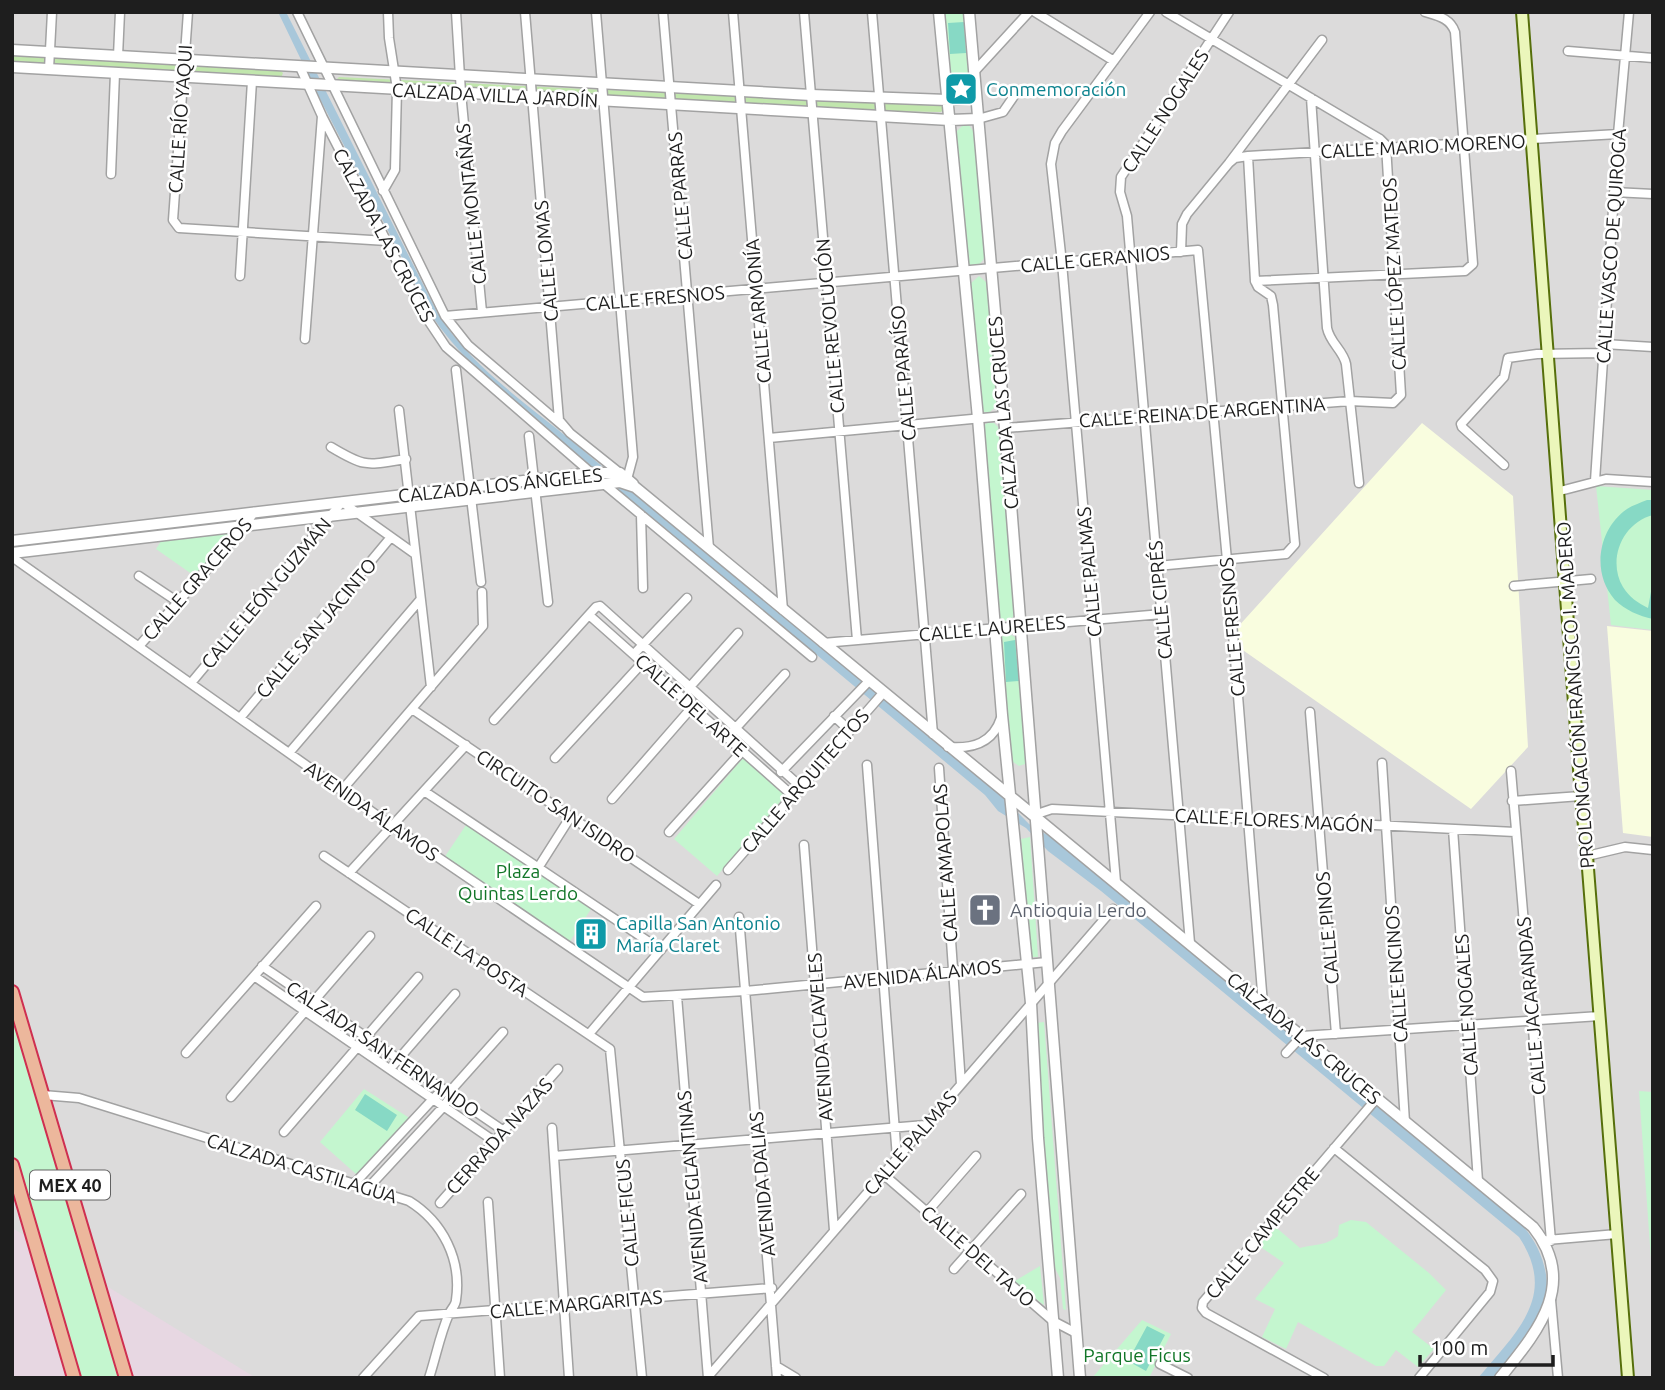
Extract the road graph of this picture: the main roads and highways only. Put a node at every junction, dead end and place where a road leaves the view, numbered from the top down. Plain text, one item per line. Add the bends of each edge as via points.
1 (1522, 12) edge
2 (12, 992) edge
3 (12, 1165) edge
4 (74, 1378) edge
5 (126, 1378) edge
6 (1628, 1378) edge

1 - 6 main road, PROLONGACIÓN FRANCISCO I. MADERO
2 - 5 highway, MEX 40
3 - 4 highway, MEX 40

